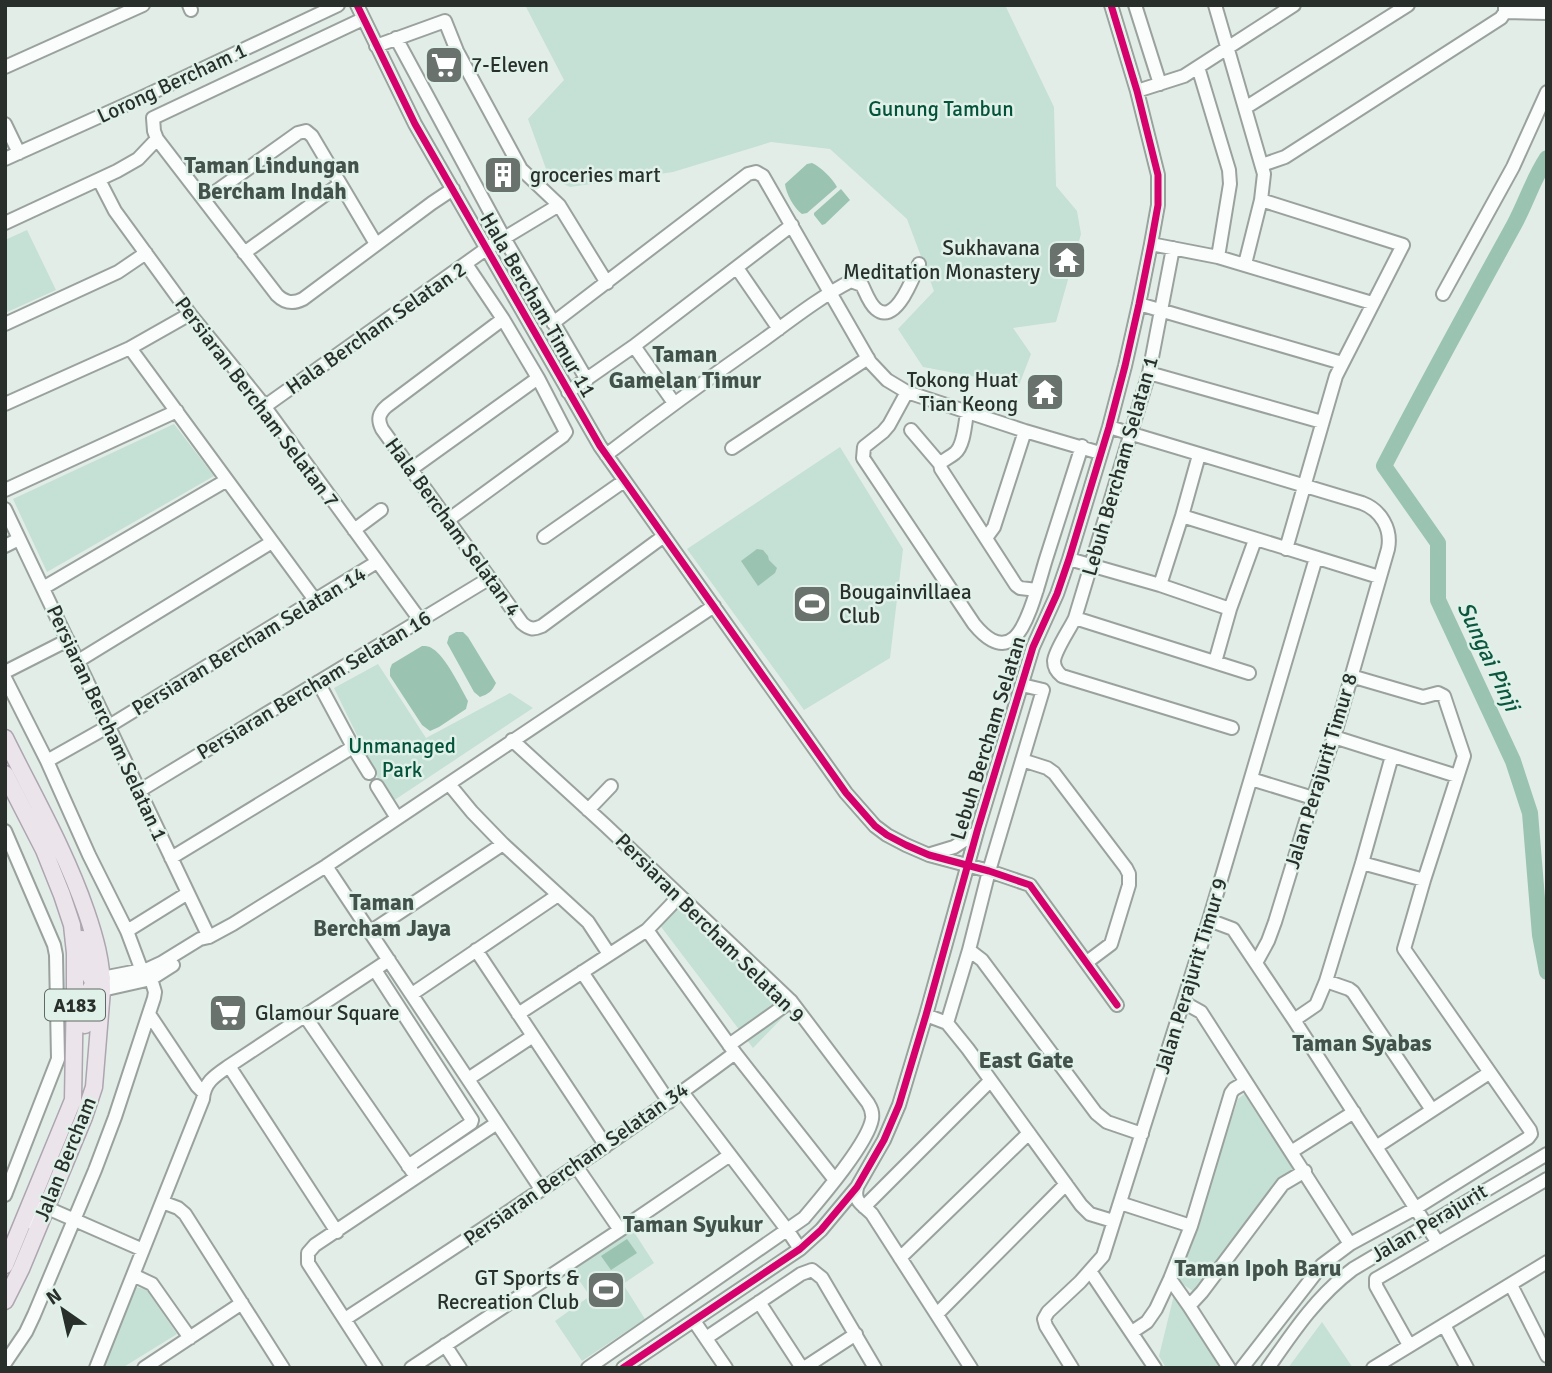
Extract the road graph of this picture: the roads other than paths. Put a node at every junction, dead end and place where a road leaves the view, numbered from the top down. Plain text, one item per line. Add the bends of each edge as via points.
1 (143, 5) edge
2 (338, 5) edge
3 (357, 5) edge
4 (1111, 5) edge
5 (1135, 5) edge
6 (1215, 5) edge
7 (1294, 5) edge
8 (1408, 5) edge
9 (1505, 9) edge
10 (1547, 13) edge
11 (363, 19) junction
12 (396, 38) junction
13 (376, 46) junction
14 (1227, 48) junction
15 (5, 67) edge
16 (1198, 67) junction
17 (1160, 84) junction
18 (1137, 91) junction
19 (1547, 92) edge
20 (145, 96) junction
21 (1245, 108) junction
22 (153, 118) junction
23 (5, 124) edge
24 (157, 139) junction
25 (19, 153) junction
26 (5, 159) edge
27 (1262, 165) junction
28 (100, 180) junction
29 (340, 184) junction
30 (453, 189) junction
31 (204, 200) junction
32 (1261, 200) junction
33 (559, 205) junction
34 (5, 223) edge
35 (792, 225) junction
36 (504, 239) junction
37 (376, 244) junction
38 (1151, 244) junction
39 (1173, 248) junction
40 (486, 249) junction
41 (146, 253) junction
42 (244, 253) junction
43 (1219, 257) junction
44 (466, 264) junction
45 (919, 264) dead end
46 (1245, 264) junction
47 (737, 268) junction
48 (607, 283) junction
49 (831, 293) junction
50 (1443, 294) dead end
51 (1373, 303) junction
52 (1139, 304) junction
53 (1161, 311) junction
54 (190, 314) junction
55 (503, 318) junction
56 (553, 323) junction
57 (5, 324) edge
58 (779, 329) junction
59 (634, 346) junction
60 (130, 348) junction
61 (868, 358) junction
62 (1342, 363) junction
63 (1149, 373) junction
64 (538, 378) junction
65 (587, 380) junction
66 (907, 391) junction
67 (568, 392) junction
68 (674, 403) junction
69 (5, 404) edge
70 (264, 407) junction
71 (177, 411) junction
72 (967, 413) junction
73 (584, 421) junction
74 (1322, 422) junction
75 (1109, 427) junction
76 (911, 430) dead end
77 (1024, 431) junction
78 (1130, 433) junction
79 (564, 434) junction
80 (1082, 446) junction
81 (732, 448) dead end
82 (1100, 453) junction
83 (606, 455) junction
84 (1199, 455) junction
85 (940, 464) junction
86 (410, 470) junction
87 (227, 480) junction
88 (624, 481) junction
89 (1305, 485) junction
90 (5, 490) edge
91 (5, 509) edge
92 (382, 510) dead end
93 (1182, 516) junction
94 (448, 520) junction
95 (354, 530) junction
96 (664, 536) junction
97 (544, 537) dead end
98 (986, 538) junction
99 (19, 539) junction
100 (1255, 540) junction
101 (272, 542) junction
102 (5, 546) edge
103 (1286, 549) junction
104 (1316, 558) junction
105 (1069, 559) junction
106 (377, 562) junction
107 (1091, 564) junction
108 (1379, 577) junction
109 (490, 578) junction
110 (1160, 585) junction
111 (43, 589) junction
112 (1037, 590) junction
113 (315, 600) junction
114 (714, 606) junction
115 (1230, 609) junction
116 (1075, 618) junction
117 (420, 620) junction
118 (68, 640) junction
119 (78, 661) junction
120 (1215, 662) junction
121 (5, 672) edge
122 (1249, 673) dead end
123 (1351, 676) junction
124 (5, 678) edge
125 (318, 682) junction
126 (1022, 684) junction
127 (108, 726) junction
128 (1232, 728) dead end
129 (1334, 737) junction
130 (5, 738) edge
131 (512, 740) junction
132 (353, 747) junction
133 (5, 753) edge
134 (1392, 755) junction
135 (1022, 760) junction
136 (47, 761) junction
137 (369, 773) dead end
138 (1457, 776) junction
139 (10, 777) edge
140 (1251, 779) junction
141 (449, 784) junction
142 (377, 786) dead end
143 (611, 786) dead end
144 (139, 791) junction
145 (1313, 798) junction
146 (588, 810) junction
147 (397, 818) junction
148 (5, 831) edge
149 (977, 832) junction
150 (503, 844) junction
151 (929, 855) junction
152 (171, 858) junction
153 (1362, 863) junction
154 (326, 866) junction
155 (968, 866) junction
156 (989, 871) junction
157 (1424, 880) junction
158 (188, 893) junction
159 (62, 895) junction
160 (558, 895) junction
161 (679, 895) junction
162 (1209, 920) junction
163 (647, 930) junction
164 (127, 931) junction
165 (370, 932) junction
166 (209, 937) junction
167 (477, 950) junction
168 (969, 950) junction
169 (609, 954) junction
170 (389, 961) junction
171 (1087, 962) junction
172 (1256, 963) junction
173 (375, 970) junction
174 (582, 972) junction
175 (147, 973) junction
176 (1326, 981) junction
177 (100, 984) junction
178 (412, 994) junction
179 (791, 1001) junction
180 (1183, 1002) junction
181 (1117, 1005) dead end
182 (518, 1013) junction
183 (149, 1014) junction
184 (926, 1015) junction
185 (305, 1016) junction
186 (1294, 1020) junction
187 (947, 1023) junction
188 (533, 1036) junction
189 (732, 1049) junction
190 (229, 1066) junction
191 (1489, 1073) junction
192 (990, 1081) junction
193 (1246, 1082) junction
194 (472, 1084) junction
195 (203, 1092) junction
196 (682, 1092) junction
197 (73, 1100) junction
198 (460, 1100) junction
199 (668, 1102) junction
200 (1432, 1110) junction
201 (1354, 1112) junction
202 (497, 1123) junction
203 (1029, 1133) junction
204 (1142, 1134) junction
205 (606, 1146) junction
206 (1376, 1147) junction
207 (1291, 1152) junction
208 (1547, 1154) edge
209 (730, 1155) junction
210 (408, 1166) junction
211 (576, 1166) junction
212 (1305, 1171) junction
213 (416, 1178) junction
214 (1547, 1179) edge
215 (835, 1180) junction
216 (1066, 1184) junction
217 (6, 1188) edge
218 (857, 1188) junction
219 (541, 1189) junction
220 (162, 1202) junction
221 (1120, 1203) junction
222 (862, 1205) junction
223 (45, 1207) junction
224 (842, 1207) junction
225 (1416, 1208) junction
226 (74, 1219) junction
227 (1113, 1221) junction
228 (1427, 1225) junction
229 (1191, 1226) junction
230 (620, 1230) junction
231 (337, 1231) junction
232 (788, 1231) junction
233 (17, 1238) junction
234 (1438, 1243) junction
235 (1350, 1244) junction
236 (143, 1250) junction
237 (800, 1250) junction
238 (900, 1258) junction
239 (1547, 1262) edge
240 (5, 1265) edge
241 (1090, 1270) junction
242 (133, 1275) junction
243 (1170, 1279) junction
244 (1511, 1284) junction
245 (5, 1301) edge
246 (759, 1302) junction
247 (242, 1303) junction
248 (1189, 1306) junction
249 (937, 1314) junction
250 (345, 1319) junction
251 (694, 1321) junction
252 (1444, 1325) junction
253 (1132, 1332) junction
254 (856, 1334) junction
255 (190, 1338) junction
256 (706, 1338) junction
257 (445, 1345) junction
258 (1409, 1346) junction
259 (1547, 1356) edge
260 (5, 1363) edge
261 (281, 1363) edge
262 (1375, 1367) edge
263 (96, 1368) edge
264 (144, 1368) edge
265 (265, 1368) edge
266 (376, 1368) edge
267 (411, 1368) edge
268 (460, 1368) edge
269 (588, 1368) edge
270 (623, 1368) edge
271 (726, 1368) edge
272 (803, 1368) edge
273 (875, 1368) edge
274 (971, 1368) edge
275 (1072, 1368) edge
276 (1155, 1368) edge
277 (1229, 1368) edge
278 (1242, 1368) edge
279 (1268, 1368) edge
280 (1467, 1368) edge

1 - 15 street
2 - 20 street, Lorong Bercham 1
3 - 11 street, Hala Bercham Timur 11
4 - 18 street, Lebuh Bercham Selatan
5 - 17 street
6 - 14 street
7 - 14 street
8 - 21 street
9 - 10 street
9 - 27 street via 1501,18 1285,157
11 - 13 street, Hala Bercham Timur 11
11 - 22 street
12 - 13 street
12 - 33 street via 445,21 521,169
12 - 36 street
13 - 30 street, Hala Bercham Timur 11
14 - 16 street
14 - 21 street
16 - 17 street
16 - 43 street via 1229,170
17 - 18 street
18 - 38 street, Lebuh Bercham Selatan via 1158,175
19 - 50 street via 1513,167
20 - 22 street
20 - 25 street, Lorong Bercham 1
21 - 27 street
22 - 24 street
23 - 25 street
24 - 28 street via 138,159
24 - 31 street
25 - 26 street, Lorong Bercham 1
27 - 32 street
28 - 34 street
28 - 41 street, Persiaran Bercham Selatan 7 via 115,211
29 - 31 street via 312,136 302,131
29 - 37 street
29 - 42 street
30 - 37 street
30 - 40 street, Hala Bercham Timur 11
31 - 42 street
32 - 46 street
32 - 51 street via 1403,244
33 - 36 street, Hala Bercham Selatan 2
33 - 48 street
35 - 47 street
35 - 48 street via 763,176 748,174
35 - 49 street
36 - 40 street, Hala Bercham Selatan 2
36 - 56 street
37 - 42 street via 303,299 292,302 277,295
38 - 39 street
38 - 52 street, Lebuh Bercham Selatan
39 - 43 street
39 - 53 street, Lebuh Bercham Selatan 1
40 - 44 street, Hala Bercham Selatan 2
40 - 67 street, Hala Bercham Timur 11
41 - 54 street, Persiaran Bercham Selatan 7
41 - 57 street via 118,272
43 - 46 street
44 - 55 street
44 - 70 street, Hala Bercham Selatan 2
45 - 49 street via 905,295 887,313 878,312 857,282
46 - 51 street
47 - 58 street
47 - 59 street
48 - 56 street
49 - 58 street
49 - 61 street
51 - 62 street
52 - 53 street
52 - 75 street, Lebuh Bercham Selatan
53 - 62 street
53 - 63 street, Lebuh Bercham Selatan 1
54 - 60 street
54 - 70 street, Persiaran Bercham Selatan 7
55 - 64 street
55 - 86 street, Hala Bercham Selatan 4 via 381,411 379,423
56 - 65 street
58 - 68 street
59 - 65 street
59 - 68 street
60 - 69 street
60 - 71 street
61 - 66 street via 887,380
61 - 81 street
62 - 74 street
63 - 74 street
63 - 78 street, Lebuh Bercham Selatan 1
64 - 79 street
64 - 86 street
65 - 67 street
66 - 72 street
66 - 112 street via 889,425 864,447 863,458 984,636 1008,642 1014,638
67 - 73 street, Hala Bercham Timur 11
68 - 83 street
70 - 95 street, Persiaran Bercham Selatan 7
71 - 87 street
71 - 90 street
72 - 77 street
72 - 85 street via 960,447
73 - 79 street
73 - 83 street, Hala Bercham Timur 11
74 - 89 street
75 - 78 street, Jalan Perajurit Timur 8
75 - 82 street, Lebuh Bercham Selatan
76 - 85 street
77 - 80 street
77 - 98 street via 994,527
78 - 84 street, Jalan Perajurit Timur 8
78 - 107 street, Lebuh Bercham Selatan 1
79 - 94 street
80 - 82 street
80 - 112 street
82 - 105 street, Lebuh Bercham Selatan
83 - 88 street, Hala Bercham Timur 11
84 - 89 street, Jalan Perajurit Timur 8
84 - 93 street
85 - 98 street
86 - 94 street, Hala Bercham Selatan 4
87 - 101 street
87 - 111 street
88 - 96 street, Hala Bercham Timur 11
88 - 97 street
89 - 103 street
89 - 108 street, Jalan Perajurit Timur 8 via 1376,509 1390,542
91 - 99 street, Persiaran Bercham Selatan 1
92 - 95 street
93 - 100 street
93 - 110 street
94 - 109 street, Hala Bercham Selatan 4
95 - 106 street, Persiaran Bercham Selatan 7
96 - 109 street, Hala Bercham Selatan 4 via 535,629 522,623
96 - 114 street, Hala Bercham Timur 11
98 - 112 street via 1016,585
99 - 102 street
99 - 111 street, Persiaran Bercham Selatan 1
100 - 103 street
100 - 115 street
101 - 113 street
101 - 119 street
103 - 104 street
104 - 108 street
104 - 140 street, Jalan Perajurit Timur 9
105 - 107 street
105 - 126 street, Lebuh Bercham Selatan
106 - 113 street, Persiaran Bercham Selatan 14
106 - 117 street, Persiaran Bercham Selatan 7
107 - 110 street
107 - 116 street, Lebuh Bercham Selatan 1
108 - 123 street, Jalan Perajurit Timur 8
109 - 117 street, Persiaran Bercham Selatan 16
110 - 115 street
111 - 118 street, Persiaran Bercham Selatan 1
113 - 127 street, Persiaran Bercham Selatan 14
114 - 131 street
114 - 151 street, Hala Bercham Timur 11 via 861,812 887,835
115 - 120 street
116 - 120 street
116 - 128 street, Lebuh Bercham Selatan 1 via 1054,659 1062,676
117 - 125 street, Persiaran Bercham Selatan 16
118 - 119 street, Persiaran Bercham Selatan 1
118 - 121 street
119 - 127 street, Persiaran Bercham Selatan 1
120 - 122 street
123 - 129 street, Jalan Perajurit Timur 8
123 - 138 street via 1423,697 1441,694 1464,756
124 - 136 street
125 - 132 street
125 - 144 street, Persiaran Bercham Selatan 16
126 - 135 street via 1043,690
126 - 149 street, Lebuh Bercham Selatan
127 - 136 street, Persiaran Bercham Selatan 14
127 - 144 street, Persiaran Bercham Selatan 1
129 - 134 street
129 - 145 street, Jalan Perajurit Timur 8
130 - 139 main road, Jalan Bercham / A183
131 - 141 street
131 - 146 street, Persiaran Bercham Selatan 9
132 - 137 street
132 - 152 street
133 - 139 main road via 11,763
134 - 138 street
134 - 153 street
135 - 156 street
135 - 171 street via 1054,773 1129,874 1111,944
136 - 164 street
138 - 157 street
139 - 159 main road, Jalan Bercham / A183
139 - 177 main road, Jalan Bercham / A183 via 55,837 79,890 97,943
140 - 145 street
140 - 162 street, Jalan Perajurit Timur 9
141 - 147 street
141 - 150 street
142 - 147 street
143 - 146 street
144 - 152 street, Persiaran Bercham Selatan 1
145 - 172 street, Jalan Perajurit Timur 8 via 1275,922
146 - 161 street, Persiaran Bercham Selatan 9
147 - 154 street
148 - 217 street via 54,945 58,1057
149 - 151 street via 954,847
149 - 155 street, Lebuh Bercham Selatan
150 - 160 street
150 - 165 street
151 - 155 street, Hala Bercham Timur 11
152 - 158 street, Persiaran Bercham Selatan 1
153 - 157 street
153 - 176 street
154 - 165 street
154 - 166 street
155 - 156 street, Hala Bercham Timur 11
155 - 184 street, Lebuh Bercham Selatan
156 - 168 street
156 - 171 street, Hala Bercham Timur 11 via 1030,886
157 - 191 street via 1405,951
158 - 164 street
158 - 166 street, Persiaran Bercham Selatan 1
159 - 177 main road via 81,932 87,968
159 - 197 main road, Jalan Bercham / A183 via 75,953
160 - 167 street
160 - 169 street via 588,922
161 - 163 street
161 - 179 street, Persiaran Bercham Selatan 9
162 - 172 street via 1233,929
162 - 180 street, Jalan Perajurit Timur 9
163 - 169 street
163 - 189 street
164 - 175 street
165 - 170 street
166 - 175 street via 204,945
167 - 178 street
167 - 182 street
168 - 187 street
168 - 204 street via 982,960 1096,1113 1107,1122
169 - 174 street
170 - 173 street
170 - 178 street
171 - 181 street, Hala Bercham Timur 11
172 - 186 street
173 - 185 street
173 - 198 street
174 - 182 street
174 - 199 street
175 - 177 street
175 - 183 street via 155,992
176 - 186 street via 1316,1005
176 - 200 street via 1353,992
177 - 197 main road via 89,990 86,1001 81,1084
177 - 223 main road, Jalan Bercham / A183 via 94,1087
178 - 194 street
179 - 189 street, Persiaran Bercham Selatan 34
179 - 215 street, Persiaran Bercham Selatan 9 via 872,1112 862,1140
180 - 193 street via 1200,1011
180 - 204 street, Jalan Perajurit Timur 9
182 - 188 street
183 - 195 street
183 - 226 street
184 - 187 street
184 - 218 street, Lebuh Bercham Selatan via 899,1105
185 - 190 street
185 - 210 street
186 - 201 street
187 - 192 street
188 - 194 street
188 - 205 street
189 - 196 street, Persiaran Bercham Selatan 34
189 - 215 street
190 - 195 street via 208,1082
190 - 231 street
191 - 200 street
191 - 225 street via 1531,1134
192 - 203 street
192 - 222 street
193 - 207 street
193 - 229 street via 1231,1093
194 - 198 street
194 - 202 street
195 - 220 street
196 - 199 street, Persiaran Bercham Selatan 34
196 - 209 street
197 - 233 main road, Jalan Bercham / A183
198 - 210 street via 471,1123
199 - 205 street, Persiaran Bercham Selatan 34
200 - 206 street
201 - 206 street
201 - 207 street
202 - 213 street
202 - 219 street
203 - 216 street
203 - 238 street
204 - 221 street, Jalan Perajurit Timur 9
205 - 211 street, Persiaran Bercham Selatan 34
206 - 225 street
207 - 212 street
208 - 228 street, Jalan Perajurit
209 - 230 street
209 - 232 street
210 - 213 street
211 - 219 street, Persiaran Bercham Selatan 34
211 - 230 street
212 - 235 street
212 - 248 street via 1283,1184
213 - 231 street
214 - 234 street
215 - 232 street, Persiaran Bercham Selatan 9
216 - 227 street via 1090,1214
216 - 249 street
218 - 222 street via 855,1194
218 - 224 street, Lebuh Bercham Selatan
219 - 250 street, Persiaran Bercham Selatan 34
220 - 236 street
220 - 247 street via 185,1214
221 - 227 street, Jalan Perajurit Timur 9
221 - 229 street
222 - 224 street via 853,1202
222 - 238 street
223 - 226 street
223 - 233 street via 34,1209
223 - 245 main road, Jalan Bercham / A183
224 - 237 street, Lebuh Bercham Selatan
225 - 228 street
225 - 235 street
226 - 236 street
226 - 260 street via 26,1332
227 - 241 street, Jalan Perajurit Timur 9 via 1103,1256
228 - 234 street
228 - 279 street, Jalan Perajurit via 1336,1282 1298,1324
229 - 243 street
230 - 257 street
231 - 250 street via 311,1249 307,1258
232 - 237 street
232 - 269 street, Persiaran Bercham Selatan 9
233 - 240 main road, Jalan Bercham / A183
234 - 258 street via 1375,1282
235 - 278 street via 1322,1265
236 - 242 street
237 - 251 street, Lebuh Bercham Selatan
238 - 249 street
239 - 244 street
241 - 253 street
241 - 275 street, Jalan Perajurit Timur 9 via 1044,1319
242 - 255 street via 152,1284
242 - 263 street
243 - 248 street
243 - 253 street via 1147,1322
244 - 252 street
244 - 259 street
246 - 254 street via 808,1271 816,1272
246 - 256 street
246 - 272 street
247 - 255 street
247 - 261 street
248 - 277 street
249 - 274 street
250 - 266 street
251 - 256 street
251 - 270 street, Lebuh Bercham Selatan
252 - 258 street
252 - 280 street
253 - 276 street
254 - 272 street
254 - 273 street
255 - 264 street
256 - 271 street
257 - 267 street
257 - 268 street
258 - 262 street
261 - 265 street

